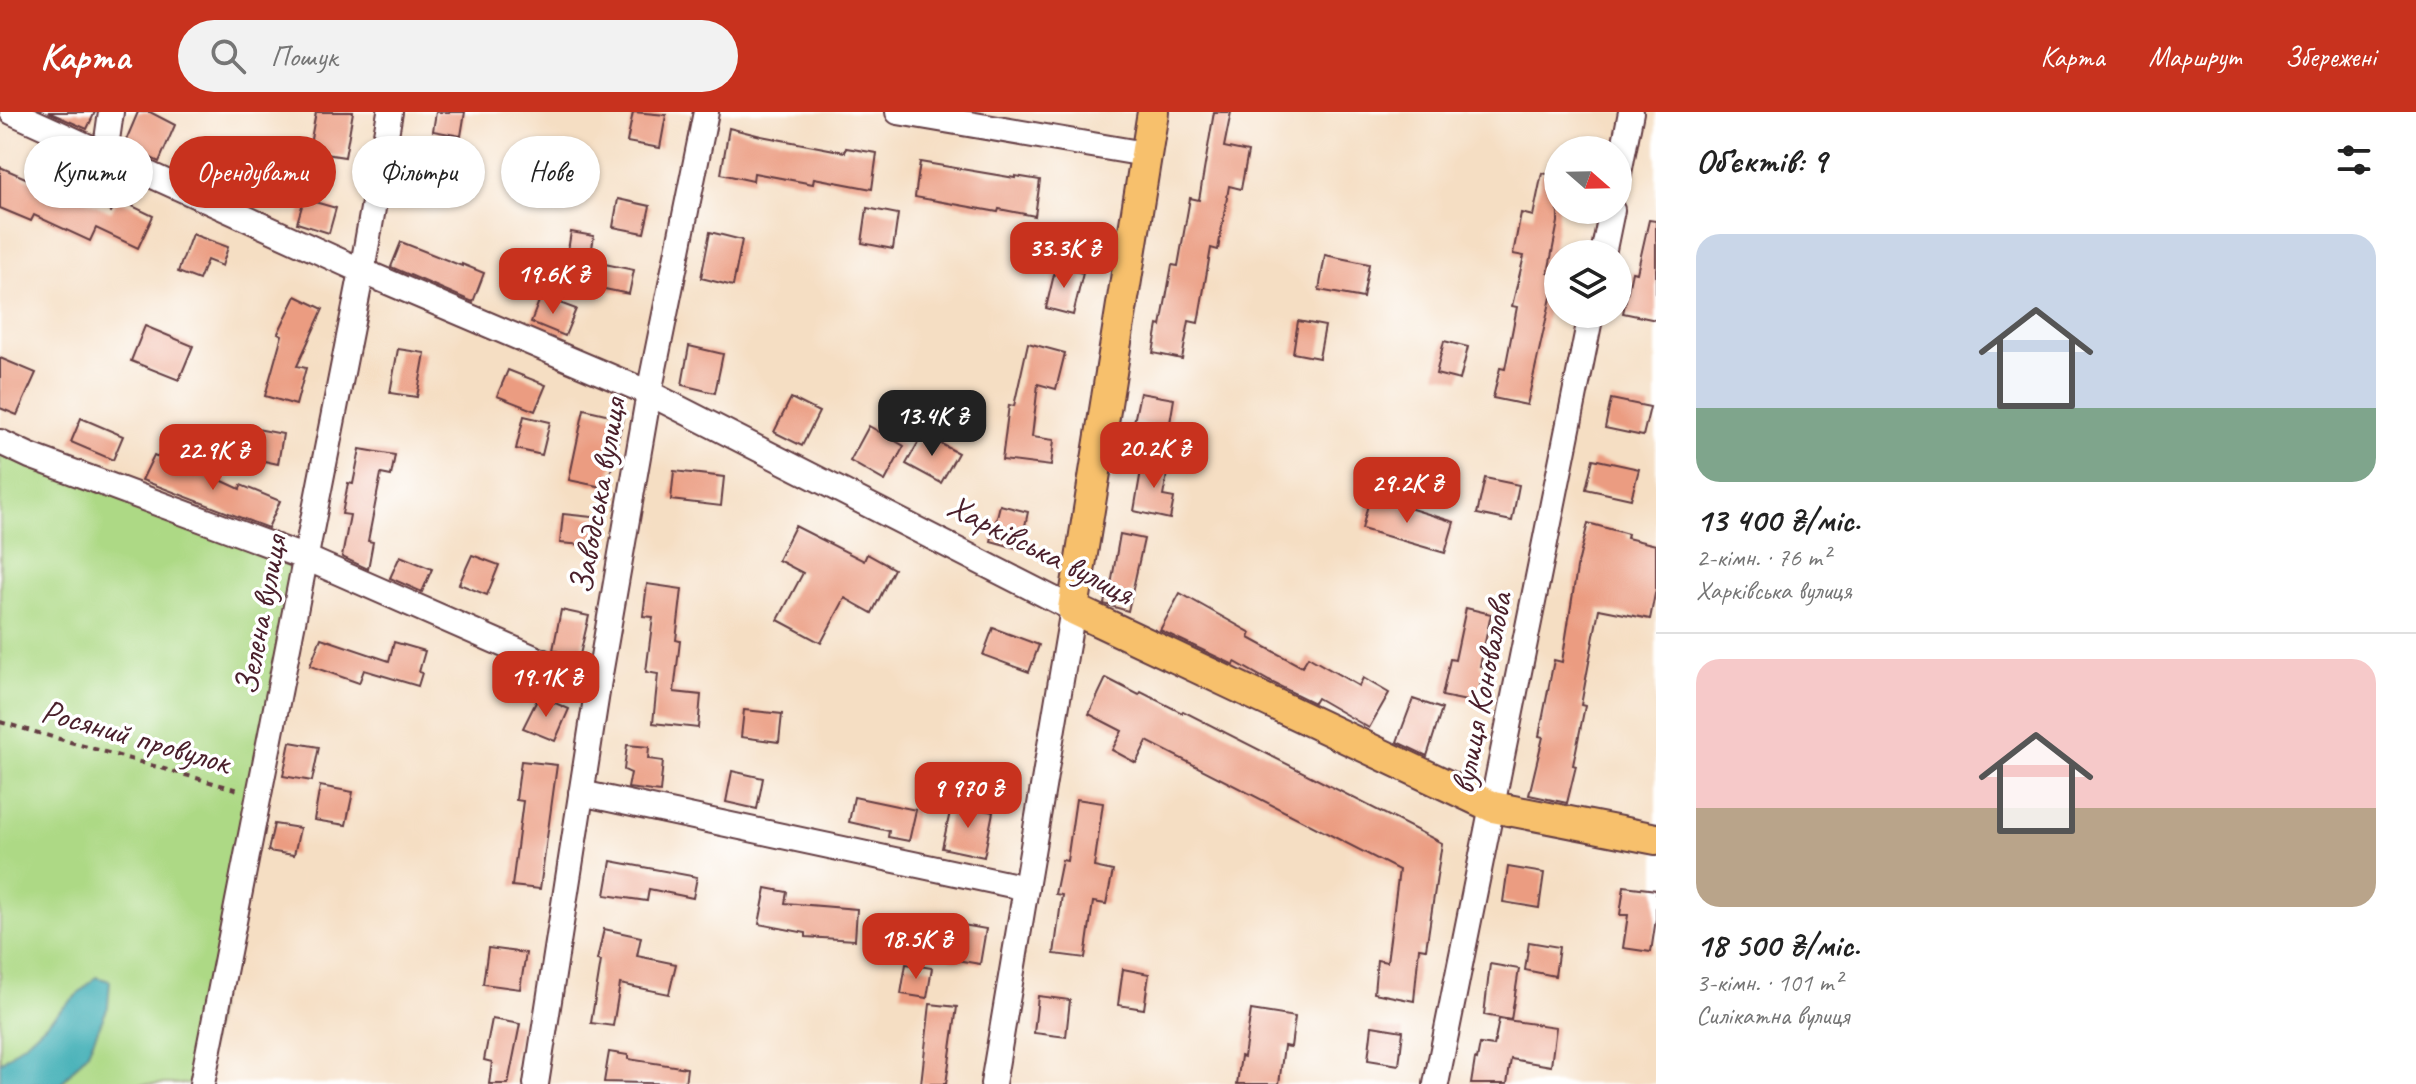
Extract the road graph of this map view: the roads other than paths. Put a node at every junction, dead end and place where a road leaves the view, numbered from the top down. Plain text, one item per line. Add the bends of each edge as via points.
1 (12, 112) edge
2 (111, 112) edge
3 (390, 112) edge
4 (706, 112) edge
5 (898, 112) edge
6 (1153, 112) edge
7 (1631, 112) edge
8 (65, 136) edge
9 (108, 136) edge
10 (1626, 136) edge
11 (1145, 154) junction
12 (153, 176) edge
13 (362, 271) junction
14 (1588, 328) edge
15 (649, 393) junction
16 (0, 442) edge
17 (306, 558) junction
18 (1073, 609) junction
19 (598, 686) junction
20 (581, 793) junction
21 (1493, 807) junction
22 (1656, 839) edge
23 (1026, 888) junction
24 (202, 1084) edge
25 (536, 1084) edge
26 (993, 1084) edge
27 (1436, 1084) edge

1 - 8 street, Харківська вулиця
2 - 9 street
3 - 13 street, Зелена вулиця
4 - 15 street, Заводська вулиця
5 - 11 street
6 - 11 main road
7 - 10 street
11 - 18 main road
12 - 13 street, Харківська вулиця
13 - 15 street, Харківська вулиця
13 - 17 street, Зелена вулиця
14 - 21 street, вулиця Коновалова
15 - 18 street, Харківська вулиця
15 - 19 street, Заводська вулиця
16 - 17 street
17 - 19 street
17 - 24 street, Зелена вулиця
18 - 21 main road, Харківська вулиця
18 - 23 street
19 - 20 street, Заводська вулиця
20 - 23 street
20 - 25 street, Заводська вулиця
21 - 22 main road, Харківська вулиця
21 - 27 street, вулиця Коновалова
23 - 26 street

